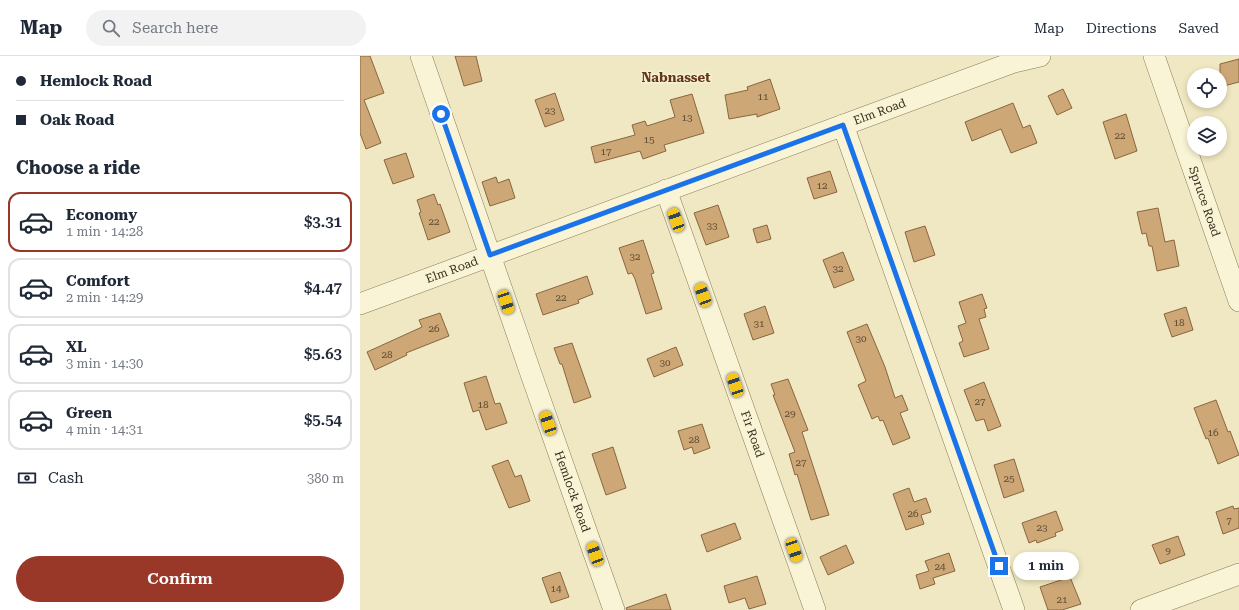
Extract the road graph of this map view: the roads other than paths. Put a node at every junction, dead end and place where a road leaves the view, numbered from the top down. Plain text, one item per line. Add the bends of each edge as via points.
1 (421, 56) edge
2 (1040, 56) edge
3 (1154, 56) edge
4 (843, 125) junction
5 (666, 190) junction
6 (490, 255) junction
7 (1239, 301) edge
8 (360, 304) edge
9 (1239, 574) edge
10 (614, 610) edge
11 (815, 610) edge
12 (1014, 610) edge
13 (1141, 610) edge

1 - 6 street, Hemlock Road
2 - 4 street, Elm Road via 1014,62
3 - 7 street, Spruce Road
4 - 5 street, Elm Road
4 - 12 street
5 - 6 street, Elm Road
5 - 11 street, Fir Road
6 - 8 street, Elm Road
6 - 10 street, Hemlock Road
9 - 13 street

